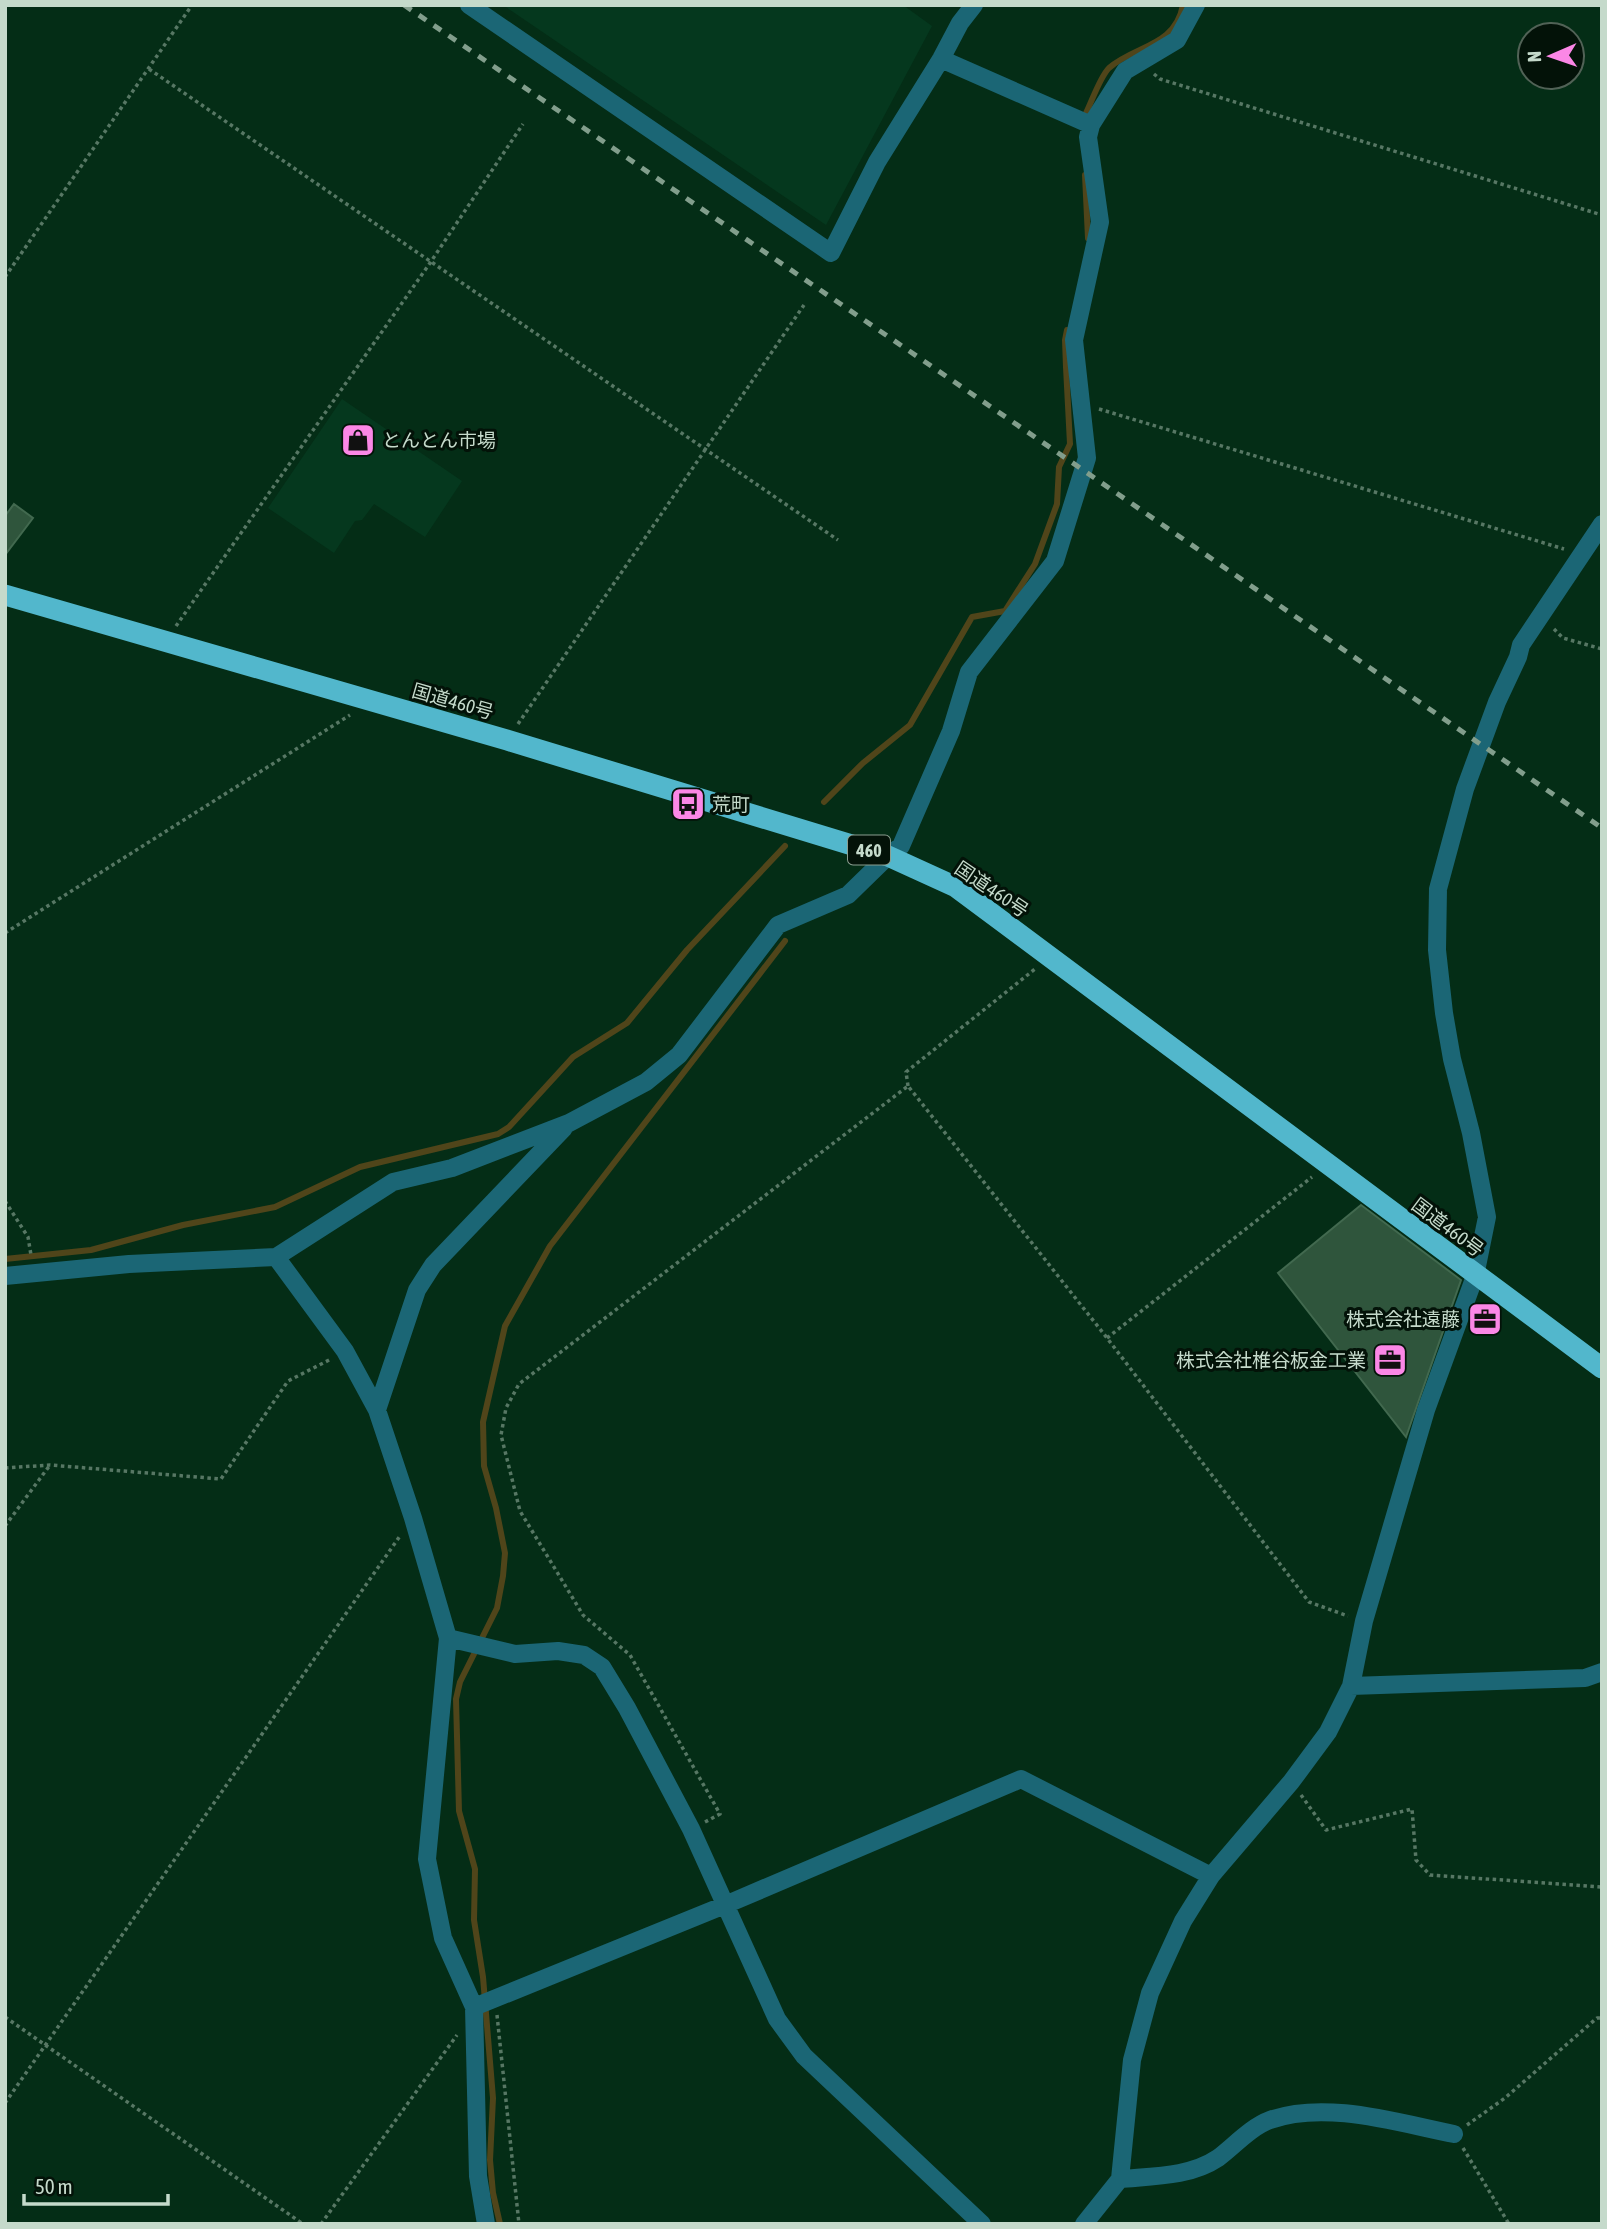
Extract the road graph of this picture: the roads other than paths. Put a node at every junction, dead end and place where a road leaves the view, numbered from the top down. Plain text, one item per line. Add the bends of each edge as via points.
1 (469, 5) edge
2 (974, 5) edge
3 (1196, 5) edge
4 (941, 60) junction
5 (1091, 125) junction
6 (1602, 524) edge
7 (5, 595) edge
8 (888, 856) junction
9 (569, 1123) junction
10 (276, 1257) junction
11 (5, 1276) edge
12 (1475, 1276) junction
13 (1602, 1368) edge
14 (377, 1410) junction
15 (448, 1638) junction
16 (1602, 1672) edge
17 (1351, 1686) junction
18 (1211, 1876) junction
19 (724, 1905) junction
20 (473, 2015) junction
21 (1454, 2134) road end
22 (1120, 2179) junction
23 (486, 2224) edge
24 (982, 2224) edge
25 (1084, 2224) edge

1 - 4 street via 831,253 877,162
2 - 4 street
3 - 5 street via 1177,40 1125,71
4 - 5 street
5 - 8 street via 1088,137 1100,222 1074,340 1087,458 1055,561 969,672 951,731 919,807 901,846
6 - 12 street via 1521,645 1465,789 1438,889 1437,950 1444,1013 1486,1217
7 - 8 highway, 国道460号 / 460
8 - 9 street via 848,895 778,925 679,1055 646,1082
8 - 12 highway, 国道460号 / 460 via 956,887
9 - 10 street via 452,1168 393,1182
9 - 14 street via 433,1265 417,1290
10 - 11 street
10 - 14 street via 345,1351
12 - 13 highway, 国道460号 / 460
12 - 17 street via 1426,1410 1364,1621
14 - 15 street
15 - 19 street via 515,1654 558,1651 584,1655 602,1667 691,1829
15 - 20 street via 427,1859 443,1938
16 - 17 street via 1585,1678
17 - 18 street via 1328,1732
18 - 19 street via 1021,1779
18 - 22 street via 1183,1921 1150,1993 1132,2060
19 - 20 street via 495,1999
19 - 24 street via 777,2019 804,2056
20 - 23 street via 478,2176
21 - 22 street via 1354,2114 1301,2113 1268,2120 1215,2160 1186,2172
22 - 25 street

